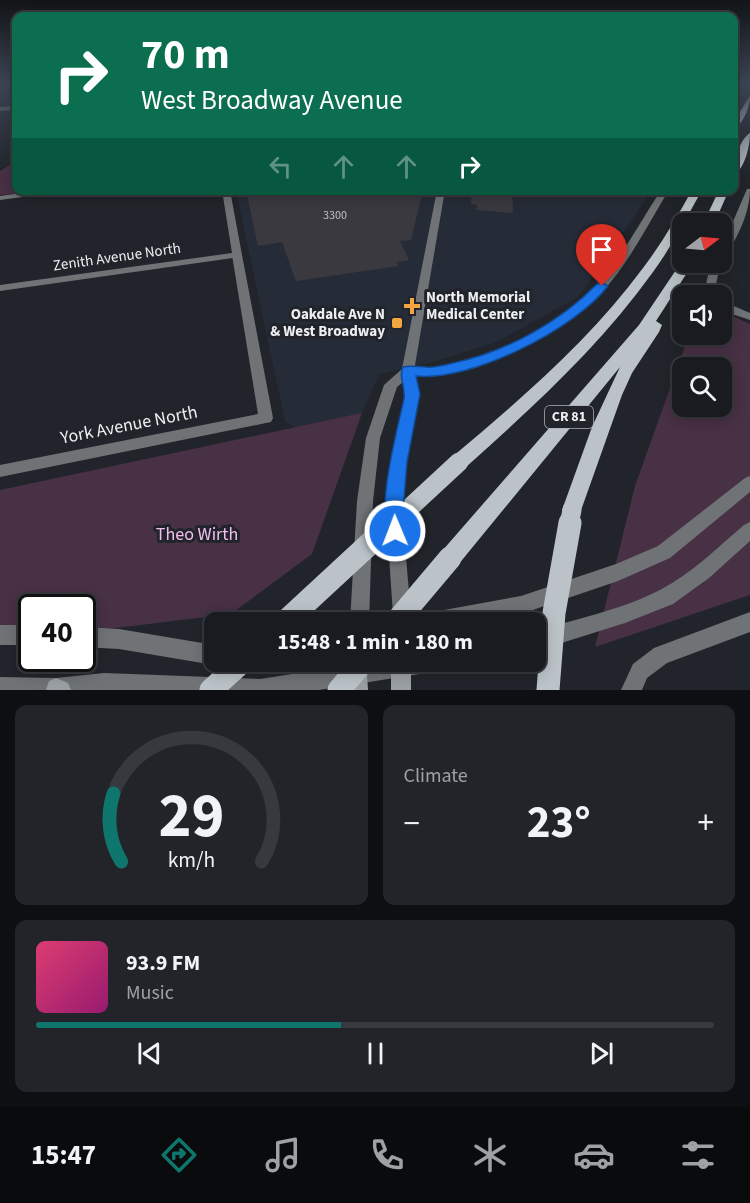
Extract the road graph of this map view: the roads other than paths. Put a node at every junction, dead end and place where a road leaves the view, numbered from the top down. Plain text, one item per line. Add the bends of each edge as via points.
1 (750, 136) edge
2 (738, 157) edge
3 (750, 191) edge
4 (26, 195) edge
5 (227, 195) edge
6 (440, 195) edge
7 (662, 195) edge
8 (694, 195) edge
9 (722, 195) edge
10 (0, 198) edge
11 (713, 213) edge
12 (732, 236) edge
13 (237, 255) junction
14 (681, 273) edge
15 (0, 288) edge
16 (664, 299) junction
17 (732, 311) edge
18 (750, 316) edge
19 (408, 370) junction
20 (0, 471) edge
21 (750, 483) edge
22 (750, 530) edge
23 (296, 612) edge
24 (359, 612) edge
25 (401, 612) edge
26 (404, 612) edge
27 (485, 612) edge
28 (750, 622) edge
29 (0, 635) edge
30 (18, 635) edge
31 (96, 638) edge
32 (546, 638) edge
33 (204, 653) edge
34 (231, 672) edge
35 (401, 672) edge
36 (355, 675) edge
37 (0, 687) edge
38 (59, 689) edge
39 (211, 690) edge
40 (401, 690) edge
41 (548, 690) edge
42 (631, 690) edge

1 - 2 main road
3 - 12 street
4 - 10 street
5 - 13 street
6 - 19 street
7 - 19 street via 602,286 580,309 508,350 457,368 428,373
8 - 23 main road, CR 81, bridge via 631,296 590,342
9 - 11 main road
13 - 15 street, Zenith Avenue North
13 - 20 street, York Avenue North via 266,418
14 - 16 main road, CR 81
16 - 26 main road, CR 81, bridge via 644,328
16 - 41 main road, bridge via 651,335 622,376 572,510 554,613
17 - 18 street
19 - 24 street via 391,386 373,438 365,501
19 - 25 street via 412,394 394,511
21 - 27 street via 664,552 521,605
22 - 32 street via 703,572 666,597
28 - 42 street via 661,655 640,672
29 - 30 street
31 - 33 street
34 - 39 main road, bridge
35 - 40 main road
36 - 38 street via 260,689 104,683
37 - 38 street

